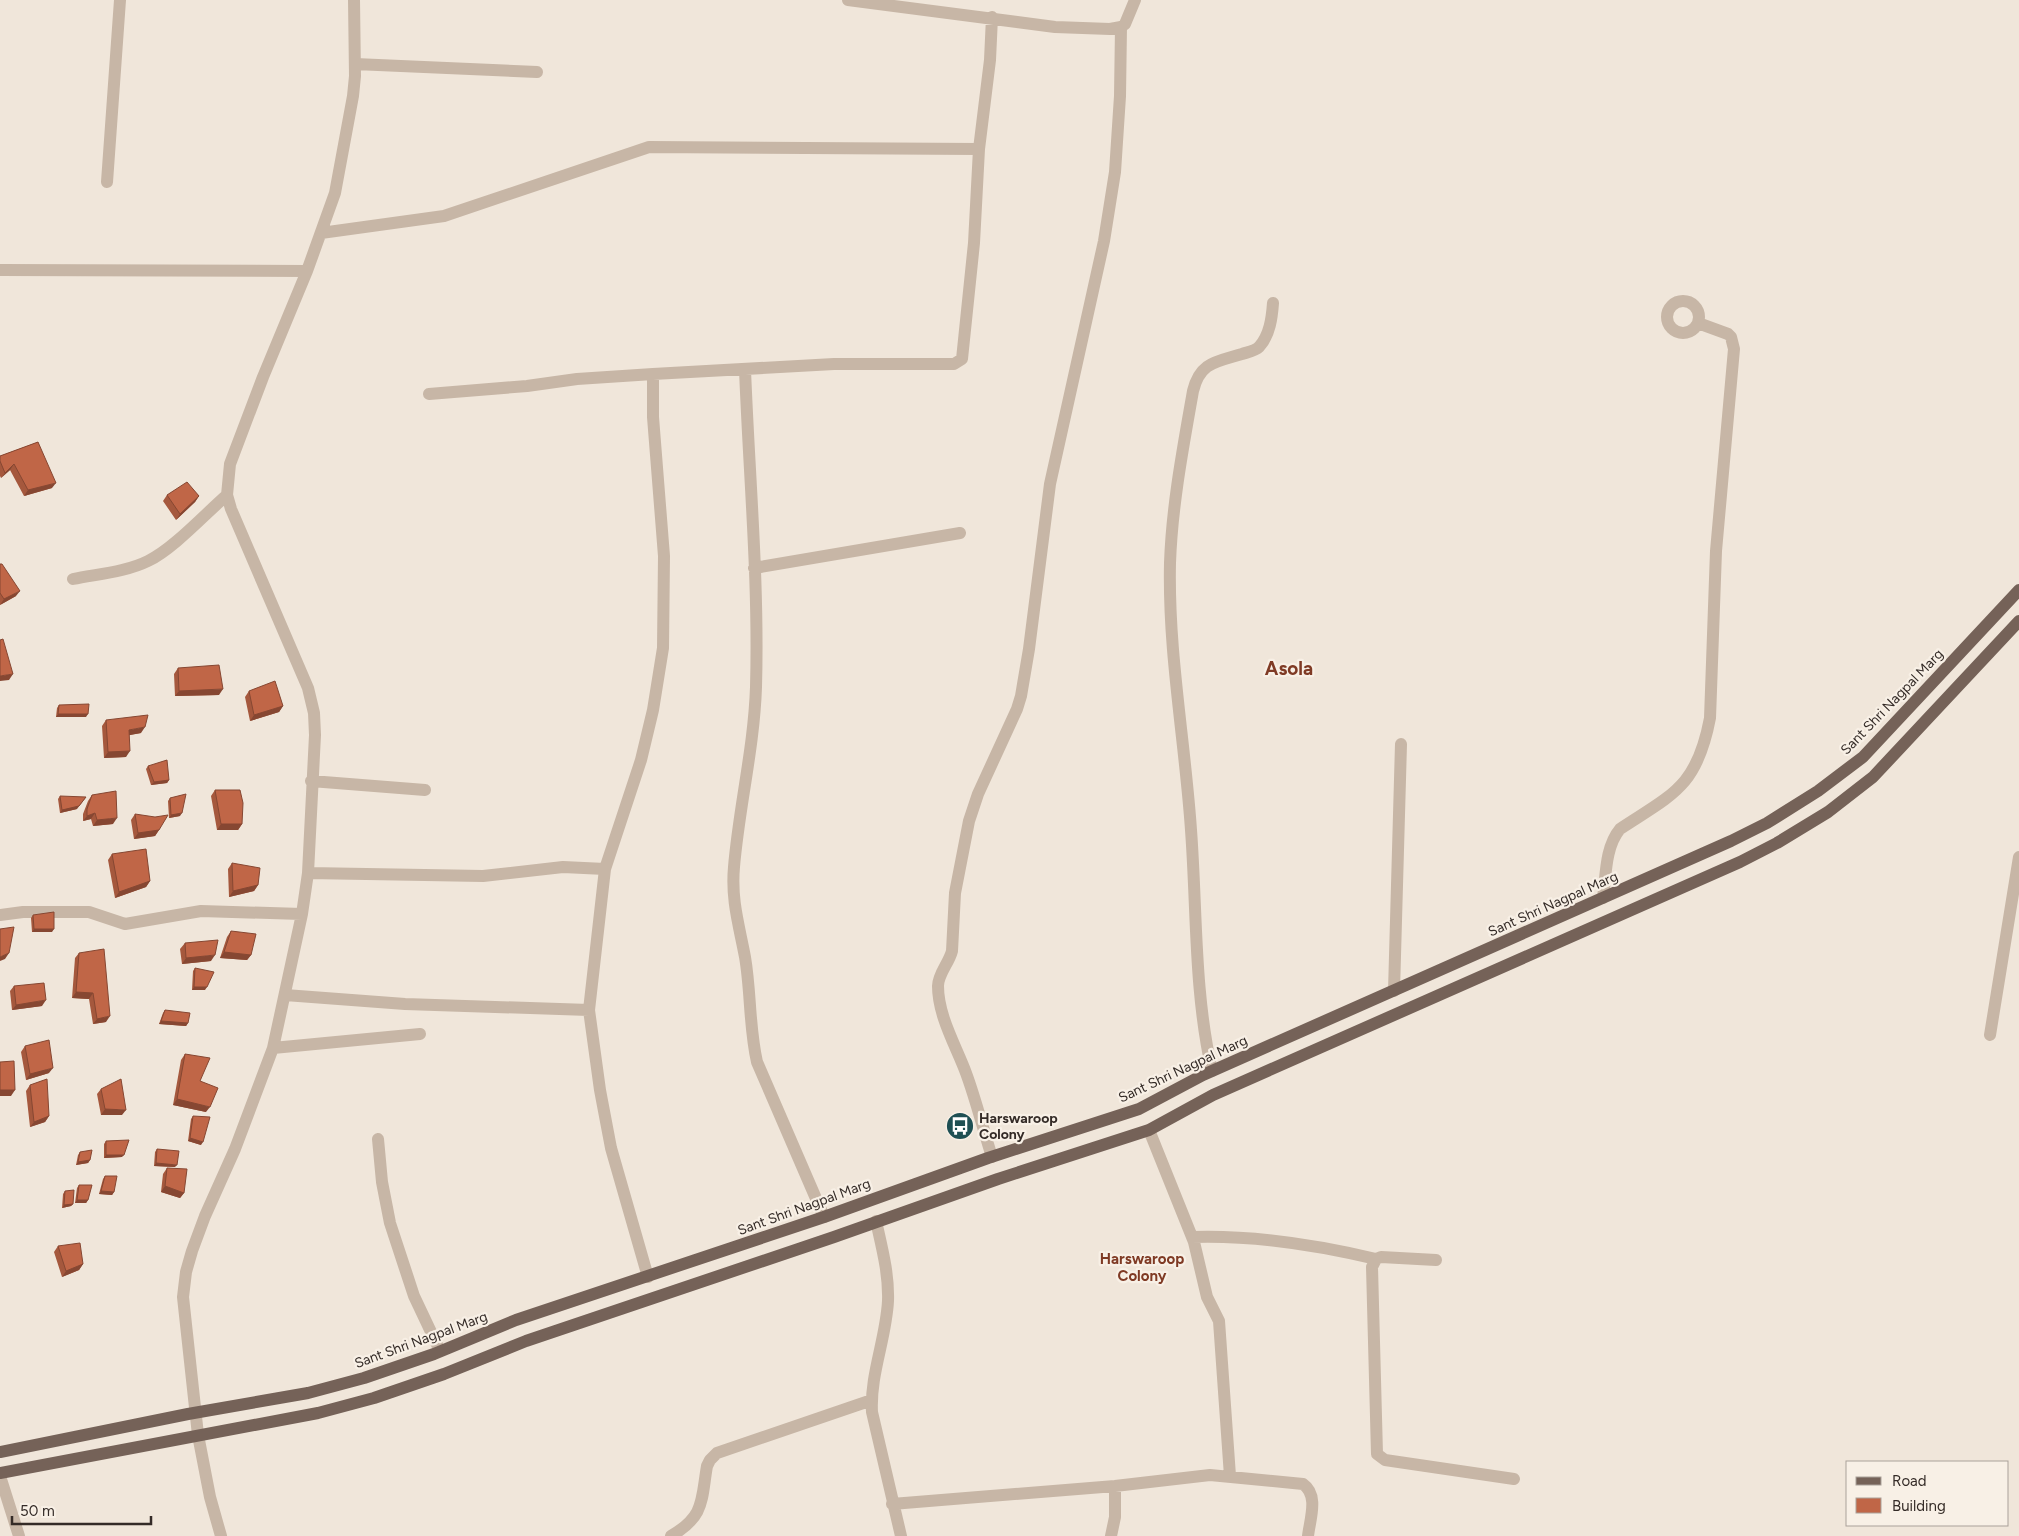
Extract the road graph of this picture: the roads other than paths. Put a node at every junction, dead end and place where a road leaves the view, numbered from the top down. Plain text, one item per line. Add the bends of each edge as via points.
1 (120, 0) edge
2 (354, 0) edge
3 (848, 0) edge
4 (1135, 0) edge
5 (992, 17) junction
6 (1121, 27) junction
7 (355, 64) junction
8 (536, 72) dead end
9 (980, 149) junction
10 (107, 182) dead end
11 (322, 232) junction
12 (0, 270) edge
13 (307, 271) junction
14 (1273, 303) dead end
15 (1698, 323) dead end
16 (744, 369) junction
17 (653, 374) junction
18 (429, 394) dead end
19 (227, 495) junction
20 (960, 533) dead end
21 (754, 568) junction
22 (73, 579) dead end
23 (2019, 590) edge
24 (2019, 621) edge
25 (1401, 744) dead end
26 (311, 781) junction
27 (425, 790) dead end
28 (2019, 857) edge
29 (605, 869) junction
30 (308, 873) junction
31 (1603, 898) junction
32 (302, 914) junction
33 (0, 915) edge
34 (1394, 991) junction
35 (285, 995) junction
36 (589, 1010) junction
37 (420, 1034) dead end
38 (1990, 1035) dead end
39 (273, 1048) junction
40 (1212, 1071) junction
41 (1149, 1130) junction
42 (378, 1139) dead end
43 (992, 1157) junction
44 (824, 1217) junction
45 (876, 1221) junction
46 (1192, 1237) junction
47 (1376, 1259) junction
48 (1436, 1260) dead end
49 (648, 1277) junction
50 (440, 1351) junction
51 (872, 1400) junction
52 (196, 1413) junction
53 (198, 1435) junction
54 (0, 1452) edge
55 (0, 1475) edge
56 (1230, 1476) junction
57 (1514, 1479) dead end
58 (1115, 1486) junction
59 (892, 1504) junction
60 (19, 1536) edge
61 (221, 1536) edge
62 (672, 1536) edge
63 (901, 1536) edge
64 (1111, 1536) edge
65 (1308, 1536) edge

1 - 10 street
2 - 7 street
3 - 5 street
4 - 6 street via 1127,21
5 - 6 street via 1055,27
5 - 9 street
6 - 43 street via 1115,172 1104,241 1050,484 1021,696 969,821 955,894 952,951 938,987 944,1016
7 - 8 street
7 - 11 street via 353,96 335,193
9 - 11 street via 649,147 444,216
9 - 16 street via 974,243 960,362
11 - 13 street
12 - 13 street
13 - 19 street via 240,435 230,464
14 - 40 street via 1272,319 1258,348 1216,362 1198,374 1173,524 1170,565 1177,698 1190,810 1201,1018
15 - 31 street via 1730,335 1734,349 1716,551 1710,718 1697,763 1684,783 1669,798 1614,836
16 - 17 street
16 - 21 street
17 - 18 street via 577,378 527,386
17 - 29 street via 653,417 664,556 664,648 640,760
19 - 22 street via 160,554 146,562
19 - 26 street via 308,688 315,735
20 - 21 street
21 - 44 street via 756,687 752,741 734,868 734,904 745,957 757,1062
23 - 31 main road, Sant Shri Nagpal Marg via 1863,757 1818,791 1768,823
24 - 41 main road via 1872,777 1828,812 1777,843 1213,1095
25 - 34 street
26 - 27 street
26 - 30 street
28 - 38 street
29 - 30 street via 563,867 483,876
29 - 36 street
30 - 32 street
31 - 34 main road, Sant Shri Nagpal Marg
32 - 33 street via 201,910 125,924 89,912
32 - 35 street
34 - 40 main road, Sant Shri Nagpal Marg
35 - 36 street via 405,1004
35 - 39 street
36 - 49 street via 611,1148
37 - 39 street
39 - 52 street via 235,1149 205,1216 186,1272 183,1297
40 - 43 main road, Sant Shri Nagpal Marg via 1139,1109
41 - 45 main road
41 - 46 street
42 - 50 street via 390,1223 414,1296
43 - 44 main road, Sant Shri Nagpal Marg
44 - 49 main road, Sant Shri Nagpal Marg
45 - 51 street via 886,1268 888,1302
45 - 53 main road via 526,1341 374,1398 318,1413
46 - 47 street via 1226,1236 1340,1250
46 - 56 street via 1207,1296 1220,1328
47 - 48 street
47 - 57 street via 1372,1267 1378,1454 1385,1460
49 - 50 main road, Sant Shri Nagpal Marg via 516,1320
50 - 52 main road, Sant Shri Nagpal Marg via 364,1378 308,1393
51 - 59 street
51 - 62 street via 717,1453 707,1466 696,1516
52 - 53 street
52 - 54 main road, Sant Shri Nagpal Marg
53 - 55 main road
53 - 61 street
55 - 60 street
56 - 58 street via 1210,1475
56 - 65 street via 1306,1486 1312,1497
58 - 59 street
58 - 64 street
59 - 63 street

